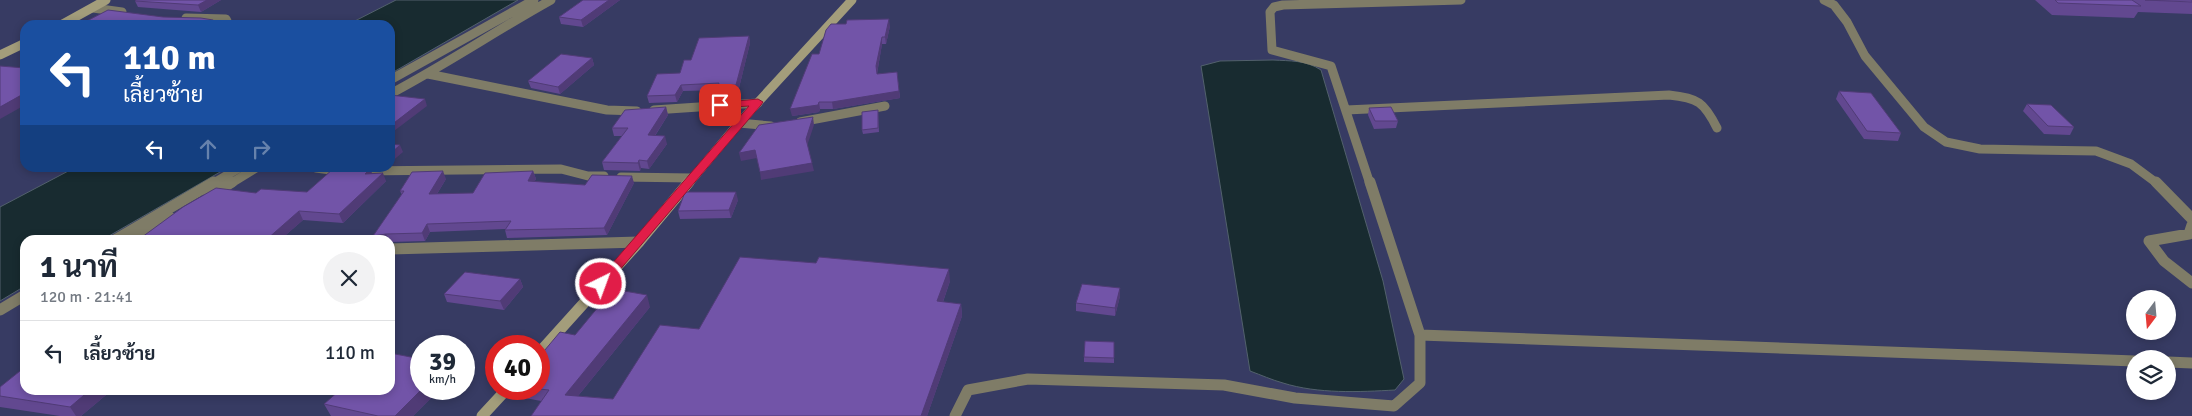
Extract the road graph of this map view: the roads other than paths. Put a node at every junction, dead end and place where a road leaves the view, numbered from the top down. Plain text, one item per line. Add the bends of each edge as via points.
1 (106, 0) edge
2 (534, 0) edge
3 (551, 0) edge
4 (852, 0) edge
5 (1461, 0) edge
6 (1824, 0) edge
7 (93, 8) junction
8 (131, 13) edge
9 (176, 18) edge
10 (70, 20) edge
11 (226, 20) edge
12 (20, 45) edge
13 (0, 55) edge
14 (428, 74) junction
15 (395, 77) edge
16 (395, 91) edge
17 (758, 102) junction
18 (885, 106) dead end
19 (1346, 110) junction
20 (739, 123) junction
21 (1717, 128) dead end
22 (395, 171) edge
23 (232, 172) edge
24 (249, 172) edge
25 (692, 178) junction
26 (2192, 219) edge
27 (2192, 225) edge
28 (124, 235) edge
29 (140, 235) edge
30 (639, 242) junction
31 (395, 249) edge
32 (2192, 283) edge
33 (20, 298) edge
34 (0, 310) edge
35 (1420, 335) junction
36 (550, 341) edge
37 (2126, 361) edge
38 (2176, 362) edge
39 (2192, 363) edge
40 (497, 400) edge
41 (482, 416) edge
42 (955, 416) edge

1 - 7 street
2 - 15 street
3 - 14 street
4 - 17 street
5 - 19 street via 1274,7 1270,12 1272,50 1316,59 1331,66
6 - 26 street via 1839,11 1865,56 1924,127 1946,142 1980,149 2096,151 2131,164 2155,181
7 - 8 street
7 - 10 street
9 - 11 street
12 - 13 street
14 - 16 street
14 - 17 street via 607,110
17 - 20 street
18 - 20 street via 762,127
19 - 21 street via 1668,95 1702,102
19 - 35 street
20 - 25 street
22 - 25 street via 561,169 588,176
23 - 28 street
24 - 29 street
25 - 30 street
27 - 32 street via 2189,234 2149,240 2164,261
30 - 31 street
30 - 36 street
33 - 34 street
35 - 37 street
35 - 42 street via 1420,383 1394,406 1295,398 1224,385 1028,379 968,390
38 - 39 street
40 - 41 street

